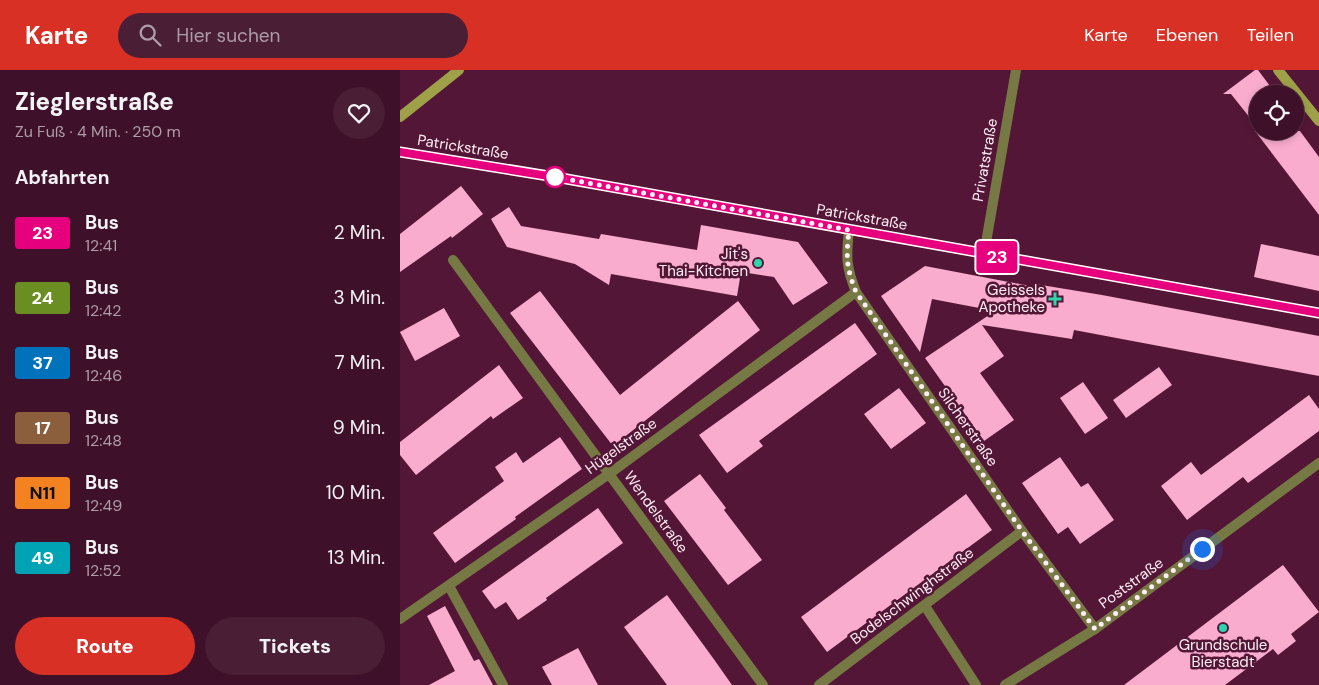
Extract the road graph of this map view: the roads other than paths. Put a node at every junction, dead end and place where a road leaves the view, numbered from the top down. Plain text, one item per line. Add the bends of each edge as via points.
1 (459, 70) edge
2 (1016, 70) edge
3 (1278, 70) edge
4 (400, 117) edge
5 (1319, 121) edge
6 (400, 152) edge
7 (849, 230) junction
8 (984, 254) junction
9 (453, 260) dead end
10 (856, 292) junction
11 (1319, 313) edge
12 (1319, 463) edge
13 (609, 474) junction
14 (1022, 531) junction
15 (449, 586) junction
16 (925, 606) junction
17 (400, 620) edge
18 (1095, 629) junction
19 (503, 685) edge
20 (763, 685) edge
21 (819, 685) edge
22 (976, 685) edge
23 (1005, 685) edge

1 - 4 main road
2 - 8 street, Privatstraße
3 - 5 main road
6 - 7 main road, Patrickstraße
7 - 8 main road, Patrickstraße
7 - 10 street, Silcherstraße via 846,254
8 - 11 main road, Patrickstraße
9 - 13 street, Wendelstraße
10 - 13 street, Hügelstraße
10 - 14 street, Silcherstraße
12 - 18 street, Poststraße
13 - 15 street, Hügelstraße
13 - 20 street, Wendelstraße
14 - 16 street, Bodelschwinghstraße
14 - 18 street, Silcherstraße
15 - 17 street, Hügelstraße
15 - 19 street
16 - 21 street, Bodelschwinghstraße
16 - 22 street
18 - 23 street, Poststraße

